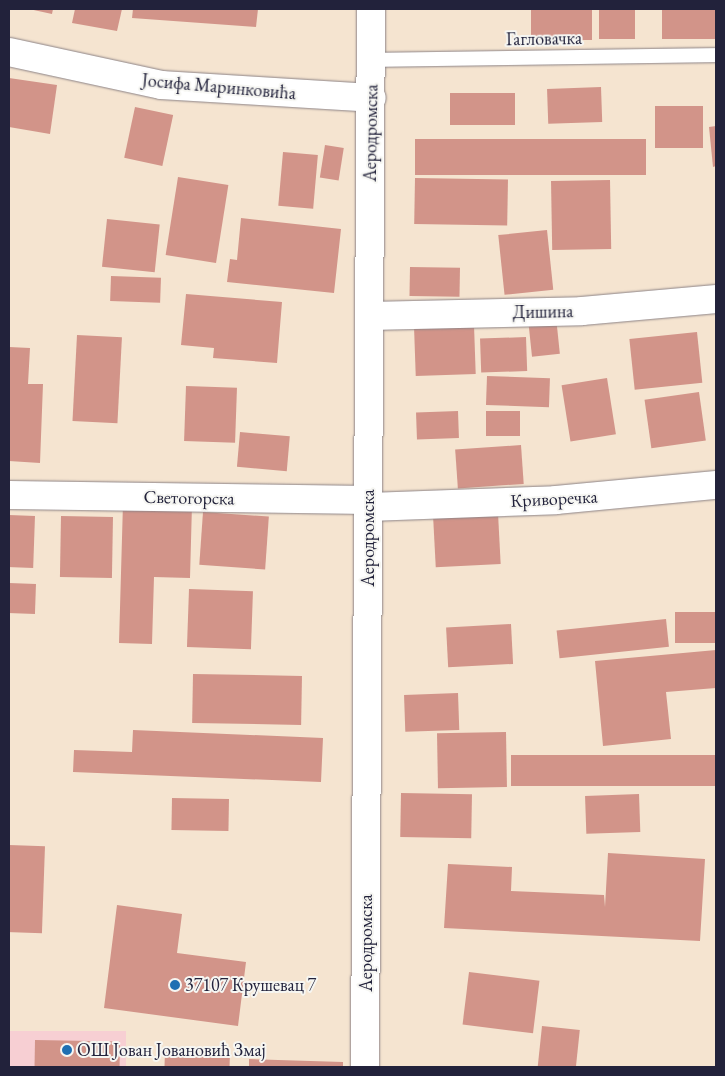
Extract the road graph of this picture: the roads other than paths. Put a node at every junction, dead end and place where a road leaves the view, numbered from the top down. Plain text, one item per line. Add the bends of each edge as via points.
1 (371, 9) edge
2 (9, 52) edge
3 (716, 55) edge
4 (372, 60) junction
5 (372, 98) junction
6 (716, 299) edge
7 (369, 316) junction
8 (716, 486) edge
9 (9, 495) edge
10 (376, 504) junction
11 (365, 1067) edge

1 - 4 street, Аеродромска
2 - 5 street, Јосифа Маринковића via 161,85
3 - 4 lane, Гагловачка
4 - 5 street, Аеродромска
5 - 7 street, Аеродромска
6 - 7 street, Дишина via 582,311
7 - 10 street, Аеродромска
8 - 10 street, Криворечка via 556,500
9 - 10 street, Светогорска
10 - 11 street, Аеродромска

